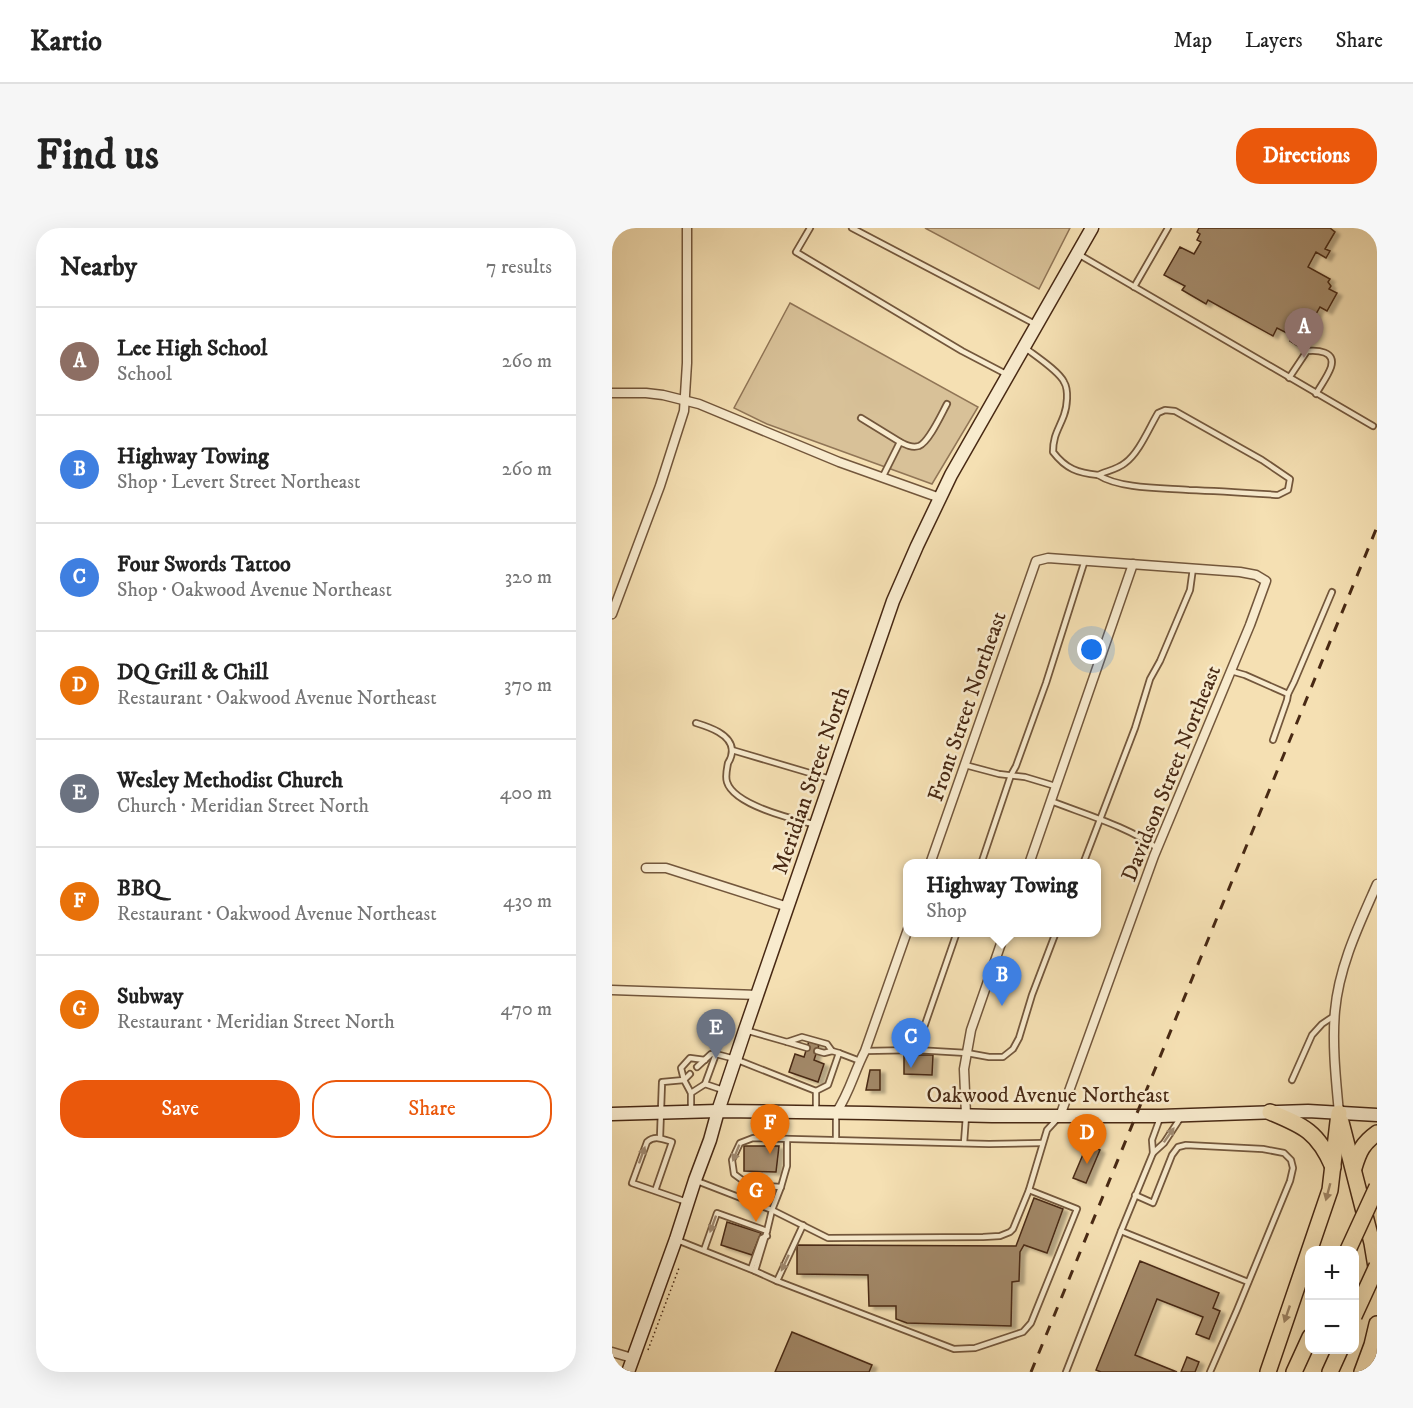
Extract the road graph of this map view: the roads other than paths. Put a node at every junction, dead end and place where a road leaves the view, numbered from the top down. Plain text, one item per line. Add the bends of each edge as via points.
1 (687, 228) edge
2 (810, 228) edge
3 (852, 228) edge
4 (1092, 228) edge
5 (1168, 228) edge
6 (1078, 254) junction
7 (1134, 287) junction
8 (1037, 325) junction
9 (1024, 347) junction
10 (1008, 375) junction
11 (1289, 378) junction
12 (612, 393) edge
13 (1316, 394) junction
14 (685, 400) junction
15 (947, 404) dead end
16 (861, 418) dead end
17 (1373, 426) dead end
18 (900, 442) junction
19 (1098, 475) junction
20 (882, 478) junction
21 (940, 498) junction
22 (1085, 560) junction
23 (1133, 564) junction
24 (1193, 568) junction
25 (1332, 592) dead end
26 (612, 614) edge
27 (1231, 671) junction
28 (1288, 694) junction
29 (696, 723) dead end
30 (1273, 740) dead end
31 (732, 750) junction
32 (965, 765) junction
33 (1011, 775) junction
34 (831, 779) junction
35 (1056, 787) junction
36 (1051, 801) junction
37 (1100, 819) junction
38 (816, 825) junction
39 (1157, 848) junction
40 (932, 859) edge
41 (983, 859) edge
42 (1031, 859) edge
43 (1085, 859) edge
44 (646, 868) dead end
45 (1377, 884) edge
46 (788, 907) junction
47 (905, 937) edge
48 (956, 937) edge
49 (1004, 937) edge
50 (1054, 937) edge
51 (612, 990) edge
52 (758, 994) junction
53 (1335, 1015) junction
54 (745, 1030) junction
55 (787, 1042) junction
56 (807, 1048) dead end
57 (916, 1050) junction
58 (832, 1051) junction
59 (865, 1051) junction
60 (817, 1052) dead end
61 (839, 1053) junction
62 (967, 1053) junction
63 (716, 1054) junction
64 (735, 1059) junction
65 (705, 1060) junction
66 (860, 1061) junction
67 (697, 1067) dead end
68 (690, 1074) dead end
69 (684, 1080) junction
70 (1292, 1080) dead end
71 (705, 1084) junction
72 (816, 1090) junction
73 (725, 1091) junction
74 (691, 1093) junction
75 (718, 1111) junction
76 (691, 1112) junction
77 (1270, 1112) junction
78 (661, 1113) junction
79 (816, 1113) junction
80 (836, 1113) junction
81 (1339, 1113) junction
82 (612, 1114) edge
83 (966, 1115) junction
84 (1182, 1115) junction
85 (1377, 1115) edge
86 (1060, 1116) junction
87 (1161, 1116) junction
88 (1377, 1132) edge
89 (660, 1138) junction
90 (787, 1139) junction
91 (836, 1140) junction
92 (964, 1143) junction
93 (1042, 1143) junction
94 (1153, 1153) junction
95 (1333, 1167) junction
96 (1354, 1168) junction
97 (695, 1180) junction
98 (781, 1187) junction
99 (1377, 1187) edge
100 (1029, 1190) junction
101 (655, 1191) junction
102 (1135, 1196) junction
103 (688, 1202) junction
104 (772, 1210) junction
105 (802, 1225) junction
106 (1121, 1231) junction
107 (767, 1234) junction
108 (676, 1239) junction
109 (1350, 1246) edge
110 (704, 1250) junction
111 (1377, 1266) edge
112 (753, 1270) junction
113 (1377, 1273) edge
114 (777, 1281) junction
115 (1248, 1282) junction
116 (1359, 1305) edge
117 (1377, 1324) edge
118 (1305, 1348) edge
119 (612, 1352) edge
120 (1338, 1354) edge
121 (632, 1358) junction
122 (628, 1372) edge
123 (1066, 1372) edge
124 (1210, 1372) edge
125 (1268, 1372) edge
126 (1294, 1372) edge
127 (1329, 1372) edge
128 (1362, 1372) edge

1 - 14 street
2 - 10 lane via 796,252
3 - 8 lane
4 - 6 street, Meridian Street North
5 - 7 lane
6 - 7 lane
6 - 8 street, Meridian Street North
7 - 11 lane
8 - 9 street, Meridian Street North
9 - 10 street, Meridian Street North
9 - 19 lane via 1065,382 1065,414 1054,435 1053,452 1080,473
10 - 21 street, Meridian Street North
11 - 13 lane
11 - 13 lane via 1307,351 1326,352 1332,365
12 - 14 street via 646,393
13 - 17 lane
14 - 20 street
14 - 26 street via 660,486
15 - 18 lane via 926,441 919,446
16 - 18 lane
18 - 20 lane
19 - 19 lane via 1126,462 1158,413 1166,410 1175,411 1290,479 1288,490 1278,495 1152,488
20 - 21 street
21 - 34 street, Meridian Street North via 893,601
22 - 23 street
22 - 32 street, Front Street Northeast via 1036,561
22 - 33 lane via 1046,683
23 - 24 street
23 - 35 street
24 - 27 street, Davidson Street Northeast via 1240,572 1266,581
24 - 37 lane via 1190,590 1150,679
25 - 28 lane
27 - 28 lane
27 - 39 street, Davidson Street Northeast
28 - 30 lane
29 - 31 lane via 728,739
31 - 34 lane
31 - 38 lane via 727,782 733,791 758,807
32 - 33 lane
32 - 40 street, Front Street Northeast
33 - 35 lane
33 - 41 lane
34 - 38 street, Meridian Street North
35 - 36 street
36 - 37 lane
36 - 42 street
37 - 39 lane
37 - 43 lane
38 - 46 street, Meridian Street North
39 - 86 street, Davidson Street Northeast
44 - 46 street via 666,868
45 - 53 street via 1344,964
46 - 52 street, Meridian Street North
47 - 59 street
48 - 57 lane
49 - 62 street via 971,1030
50 - 62 lane via 1013,1049 1003,1057
51 - 52 street
52 - 54 street, Meridian Street North
53 - 70 lane via 1312,1035
53 - 81 street
54 - 55 lane
54 - 64 street, Meridian Street North
55 - 56 lane
55 - 58 lane via 802,1037 827,1044
57 - 59 lane
57 - 62 lane
58 - 60 lane
58 - 61 lane
59 - 66 street
61 - 66 lane
61 - 72 lane via 828,1085
62 - 83 street
63 - 64 lane
63 - 65 lane
63 - 71 lane
64 - 72 lane
64 - 73 street, Meridian Street North
65 - 67 lane
65 - 69 lane via 690,1058 681,1068
66 - 80 street
68 - 69 lane
69 - 74 lane
69 - 78 lane via 662,1082
71 - 73 lane
71 - 74 lane
72 - 79 lane
73 - 75 street, Meridian Street North
74 - 76 lane
75 - 76 street, Oakwood Avenue Northeast
75 - 79 street, Oakwood Avenue Northeast
75 - 97 street, Meridian Street North
76 - 78 street, Oakwood Avenue Northeast
77 - 81 street, Oakwood Avenue Northeast
77 - 84 street, Oakwood Avenue Northeast
77 - 95 highway via 1311,1133
78 - 82 street, Oakwood Avenue Northeast
78 - 89 lane
79 - 80 street, Oakwood Avenue Northeast
80 - 83 street, Oakwood Avenue Northeast
80 - 91 lane
81 - 85 street, Oakwood Avenue Northeast
81 - 95 highway
81 - 96 highway
83 - 86 street, Oakwood Avenue Northeast
83 - 92 lane
84 - 87 street, Oakwood Avenue Northeast
94 -> 84 lane
86 - 87 street, Oakwood Avenue Northeast
86 - 93 lane via 1047,1130
87 - 94 lane via 1152,1140
88 - 96 highway via 1359,1150
89 - 101 lane via 672,1142
101 -> 89 lane via 632,1183 647,1142
90 - 91 lane
90 - 98 lane via 787,1166
90 -> 98 lane via 753,1138 740,1143 732,1160 734,1174 749,1185
91 - 92 lane
92 - 93 lane
93 - 100 lane
94 - 102 lane
95 -> 125 highway via 1330,1190
96 - 113 highway
97 - 103 street, Meridian Street North
97 - 104 lane
98 - 104 lane
99 - 109 highway, bridge
100 - 105 lane via 1013,1229 1000,1236 828,1238
100 - 114 lane via 1077,1209 1031,1323 1023,1332 975,1348 954,1349
101 - 103 lane
102 - 106 lane
102 - 115 lane via 1153,1203 1178,1147 1284,1153 1293,1168 1290,1181
103 - 108 street, Meridian Street North
104 - 105 lane
104 - 107 lane
105 -> 114 lane
106 - 115 lane
106 - 123 lane
107 -> 110 lane via 717,1213
107 - 112 lane via 762,1238
108 - 110 lane
108 - 121 street, Meridian Street North
110 - 112 lane
111 - 116 highway, bridge
112 - 114 lane
115 - 124 lane
117 - 128 highway
118 - 126 highway
119 - 121 street
120 - 127 highway
121 - 122 street, Meridian Street North

